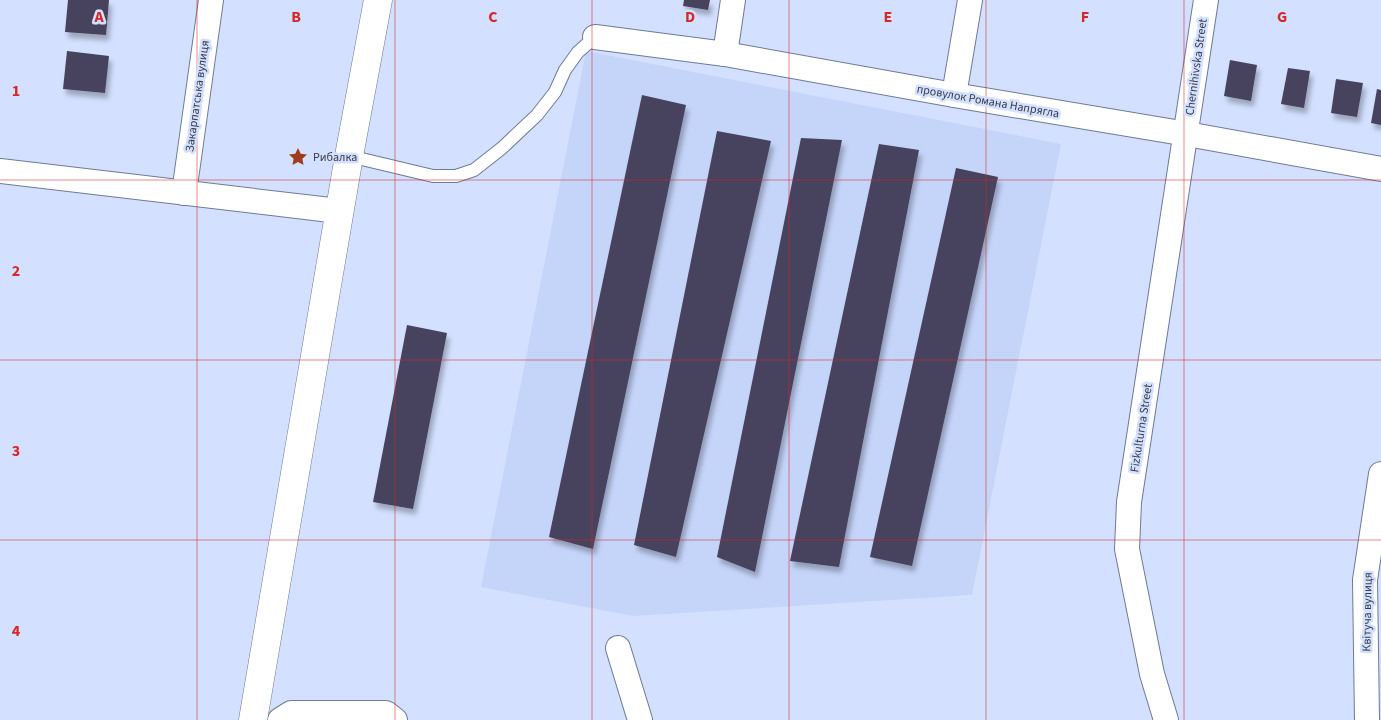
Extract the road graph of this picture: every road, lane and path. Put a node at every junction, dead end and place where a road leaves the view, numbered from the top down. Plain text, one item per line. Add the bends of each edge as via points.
1 (211, 0) edge
2 (378, 0) edge
3 (733, 0) edge
4 (970, 0) edge
5 (1206, 0) edge
6 (595, 37) joint
7 (726, 54) junction
8 (954, 96) junction
9 (1186, 134) junction
10 (349, 156) junction
11 (1381, 169) edge
12 (0, 171) edge
13 (184, 193) junction
14 (339, 211) junction
15 (1381, 474) edge
16 (618, 648) dead end
17 (254, 720) edge
18 (280, 720) edge
19 (395, 720) edge
20 (640, 720) edge
21 (1166, 720) edge
22 (1367, 720) edge

1 - 13 street, Закарпатська вулиця
2 - 10 street
3 - 7 street
4 - 8 street
5 - 9 street, Chernihivska Street
6 - 7 street, провулок Романа Напрягла
6 - 10 lane via 578,52 537,115 474,170 456,176 434,176
7 - 8 street, провулок Романа Напрягла
8 - 9 street, провулок Романа Напрягла
9 - 11 street, провулок Романа Напрягла
9 - 21 street, Fizkulturna Street via 1129,502 1127,549 1152,674
10 - 14 street
12 - 13 street
13 - 14 street
14 - 17 street
15 - 22 street, Квітуча вулиця via 1365,580
16 - 20 street
18 - 19 street via 291,713 386,713

